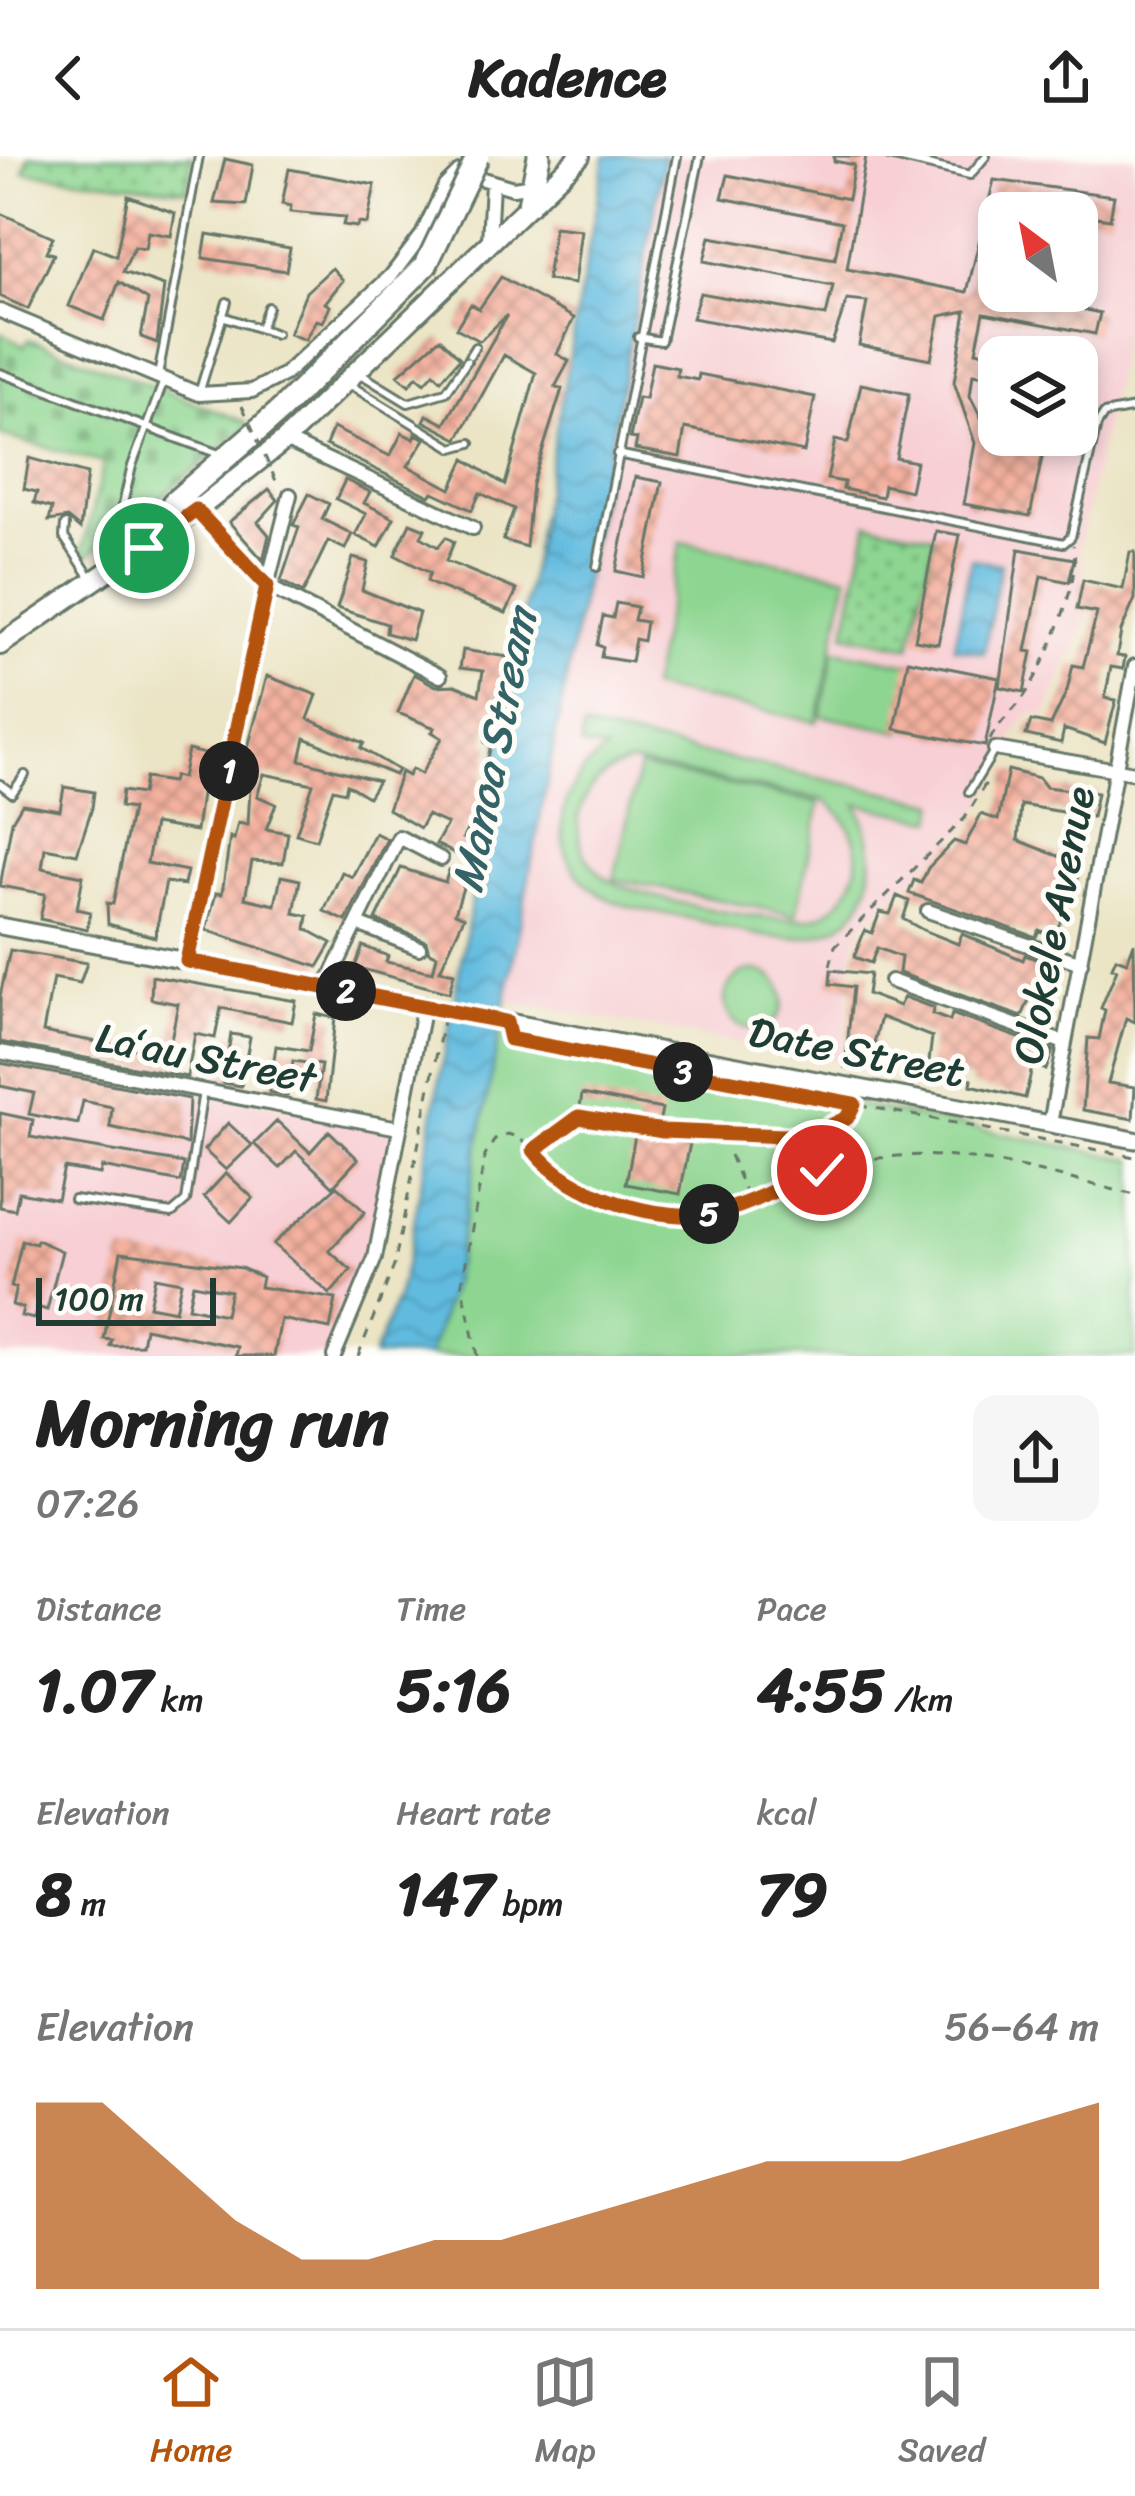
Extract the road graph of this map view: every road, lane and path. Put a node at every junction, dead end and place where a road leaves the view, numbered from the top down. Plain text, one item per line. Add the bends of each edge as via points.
1 (199, 156) edge
2 (478, 156) edge
3 (539, 156) edge
4 (677, 156) edge
5 (700, 156) edge
6 (889, 156) edge
7 (986, 156) edge
8 (575, 160) edge
9 (491, 183) junction
10 (531, 195) junction
11 (488, 248) junction
12 (227, 302) dead end
13 (268, 307) dead end
14 (0, 311) edge
15 (222, 316) junction
16 (260, 328) junction
17 (276, 334) dead end
18 (638, 337) junction
19 (471, 354) dead end
20 (0, 374) edge
21 (351, 377) junction
22 (161, 378) junction
23 (200, 394) junction
24 (242, 406) dead end
25 (1135, 408) edge
26 (145, 427) junction
27 (285, 440) junction
28 (471, 443) dead end
29 (219, 454) dead end
30 (617, 454) junction
31 (276, 481) dead end
32 (290, 495) dead end
33 (196, 510) junction
34 (65, 525) dead end
35 (473, 528) dead end
36 (117, 529) dead end
37 (1071, 537) junction
38 (154, 540) junction
39 (597, 566) dead end
40 (92, 581) junction
41 (267, 586) junction
42 (0, 645) edge
43 (1135, 666) edge
44 (440, 676) dead end
45 (991, 756) junction
46 (1116, 769) junction
47 (1135, 772) edge
48 (25, 776) dead end
49 (988, 778) dead end
50 (0, 784) edge
51 (969, 792) dead end
52 (441, 859) dead end
53 (928, 911) dead end
54 (358, 924) junction
55 (0, 926) edge
56 (419, 948) dead end
57 (187, 961) junction
58 (1081, 963) junction
59 (830, 966) dead end
60 (891, 980) dead end
61 (326, 988) junction
62 (424, 1005) junction
63 (445, 1009) junction
64 (506, 1022) junction
65 (1065, 1043) junction
66 (0, 1052) edge
67 (203, 1091) junction
68 (857, 1096) junction
69 (1050, 1124) junction
70 (399, 1128) junction
71 (663, 1131) joint
72 (1135, 1140) edge
73 (534, 1150) junction
74 (730, 1155) dead end
75 (1135, 1157) edge
76 (1135, 1195) edge
77 (748, 1198) junction
78 (74, 1199) dead end
79 (334, 1356) edge
80 (358, 1356) edge
81 (477, 1356) edge

1 - 22 lane
2 - 38 highway, bridge via 426,265 280,411 173,503
3 - 10 highway
4 - 18 lane
5 - 18 lane via 661,340
6 - 7 lane via 970,175
8 - 10 main road
9 - 10 street
9 - 11 street
9 - 23 street via 470,172 452,178 391,276 285,374 252,391
10 - 11 main road
11 - 21 main road
12 - 15 lane
13 - 16 lane
14 - 22 street
15 - 16 lane
15 - 23 lane
16 - 17 lane
18 - 30 lane
19 - 21 lane via 446,392 408,403
20 - 26 lane
21 - 27 main road
21 - 28 lane via 453,448
22 - 23 street
22 - 26 lane
24 - 31 path, bridge
25 - 37 lane via 1104,414 1096,425
26 - 29 lane
26 - 36 lane
27 - 33 main road
27 - 35 street
30 - 37 lane via 1064,544
30 - 39 lane
32 - 41 street
33 - 38 main road
33 - 41 street
34 - 40 lane via 64,537
37 - 45 path via 1078,560 1070,591 1025,696 994,731
38 - 40 main road
40 - 42 main road
41 - 44 street
41 - 57 street
43 - 46 street, Olokele Avenue
45 - 46 street
45 - 51 lane
46 - 47 street
46 - 58 street, Olokele Avenue
48 - 50 lane via 12,793
49 - 59 path via 965,818 835,946
52 - 54 street via 399,837
53 - 58 street
54 - 56 street
54 - 61 street
55 - 57 street, Date Street
57 - 61 street, Date Street
58 - 65 street, Olokele Avenue
60 - 65 street
61 - 62 street, Date Street
62 - 63 street, Date Street
62 - 70 street
63 - 64 street, Date Street
63 - 80 path via 394,1266
64 - 68 street, Date Street
64 - 68 path via 510,1039
65 - 69 street, Olokele Avenue
66 - 67 street, Laʻau Street
67 - 70 street, Laʻau Street
67 - 78 lane via 186,1201 172,1214
68 - 69 street, Date Street
68 - 71 lane via 847,1118 808,1137
68 - 75 path
69 - 72 street, Date Street
70 - 79 street via 375,1258
71 - 73 path via 579,1117
73 - 77 path via 561,1179 619,1202 708,1214
73 - 81 path via 508,1134 484,1156 462,1284
74 - 77 path
76 - 77 path via 1007,1167 902,1156 822,1170

